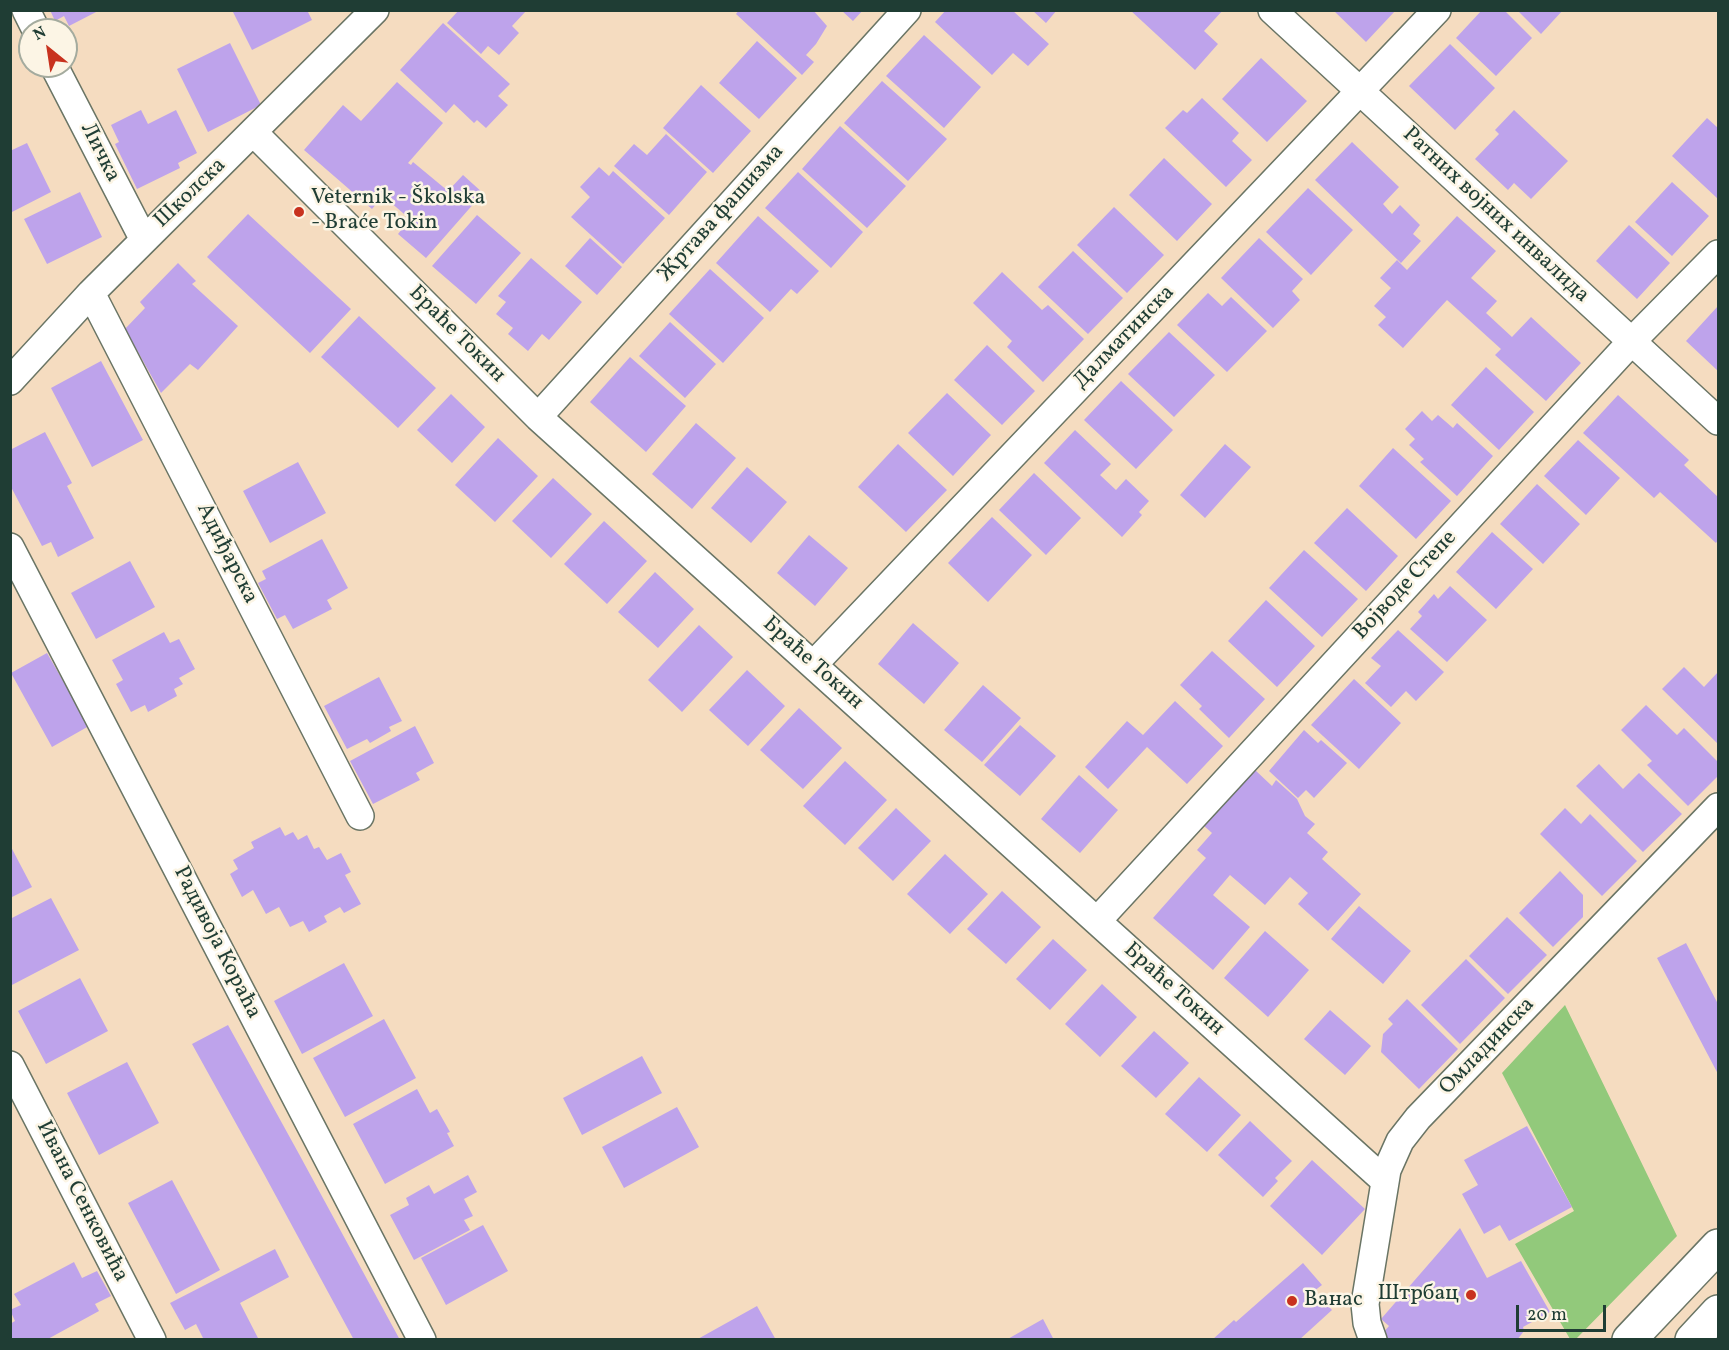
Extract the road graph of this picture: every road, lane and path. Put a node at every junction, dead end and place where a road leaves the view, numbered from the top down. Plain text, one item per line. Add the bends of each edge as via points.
1 (375, 10) edge
2 (907, 10) edge
3 (1272, 10) edge
4 (1437, 10) edge
5 (60, 78) edge
6 (1360, 91) junction
7 (254, 133) junction
8 (144, 240) junction
9 (1719, 254) edge
10 (91, 293) junction
11 (1632, 341) junction
12 (10, 381) edge
13 (538, 417) junction
14 (1719, 421) edge
15 (10, 548) edge
16 (813, 664) junction
17 (1719, 807) edge
18 (360, 816) dead end
19 (1097, 921) junction
20 (10, 1065) edge
21 (1385, 1181) junction
22 (1719, 1246) edge
23 (1719, 1312) edge
24 (152, 1340) edge
25 (422, 1340) edge
26 (1373, 1340) edge
27 (1629, 1340) edge
28 (1692, 1340) edge

1 - 7 street, Школска
2 - 13 street, Жртава фашизма
3 - 6 street, Ратних војних инвалида
4 - 6 street, Далматинска
5 - 8 street, Личка
6 - 11 street, Ратних војних инвалида
6 - 16 street, Далматинска
7 - 8 street, Школска
7 - 13 street, Браће Токин
8 - 10 street, Школска
9 - 11 street, Војводе Степе
10 - 12 street, Школска
10 - 18 street, Адиђарска
11 - 14 street, Ратних војних инвалида
11 - 19 street, Војводе Степе
13 - 16 street, Браће Токин
15 - 25 street, Радивоја Кораћа
16 - 19 street, Браће Токин
17 - 21 street, Омладинска via 1406,1132 1390,1159
19 - 21 street, Браће Токин
20 - 24 street, Ивана Сенковића
21 - 26 street, Омладинска via 1365,1304
22 - 27 main road
23 - 28 main road

